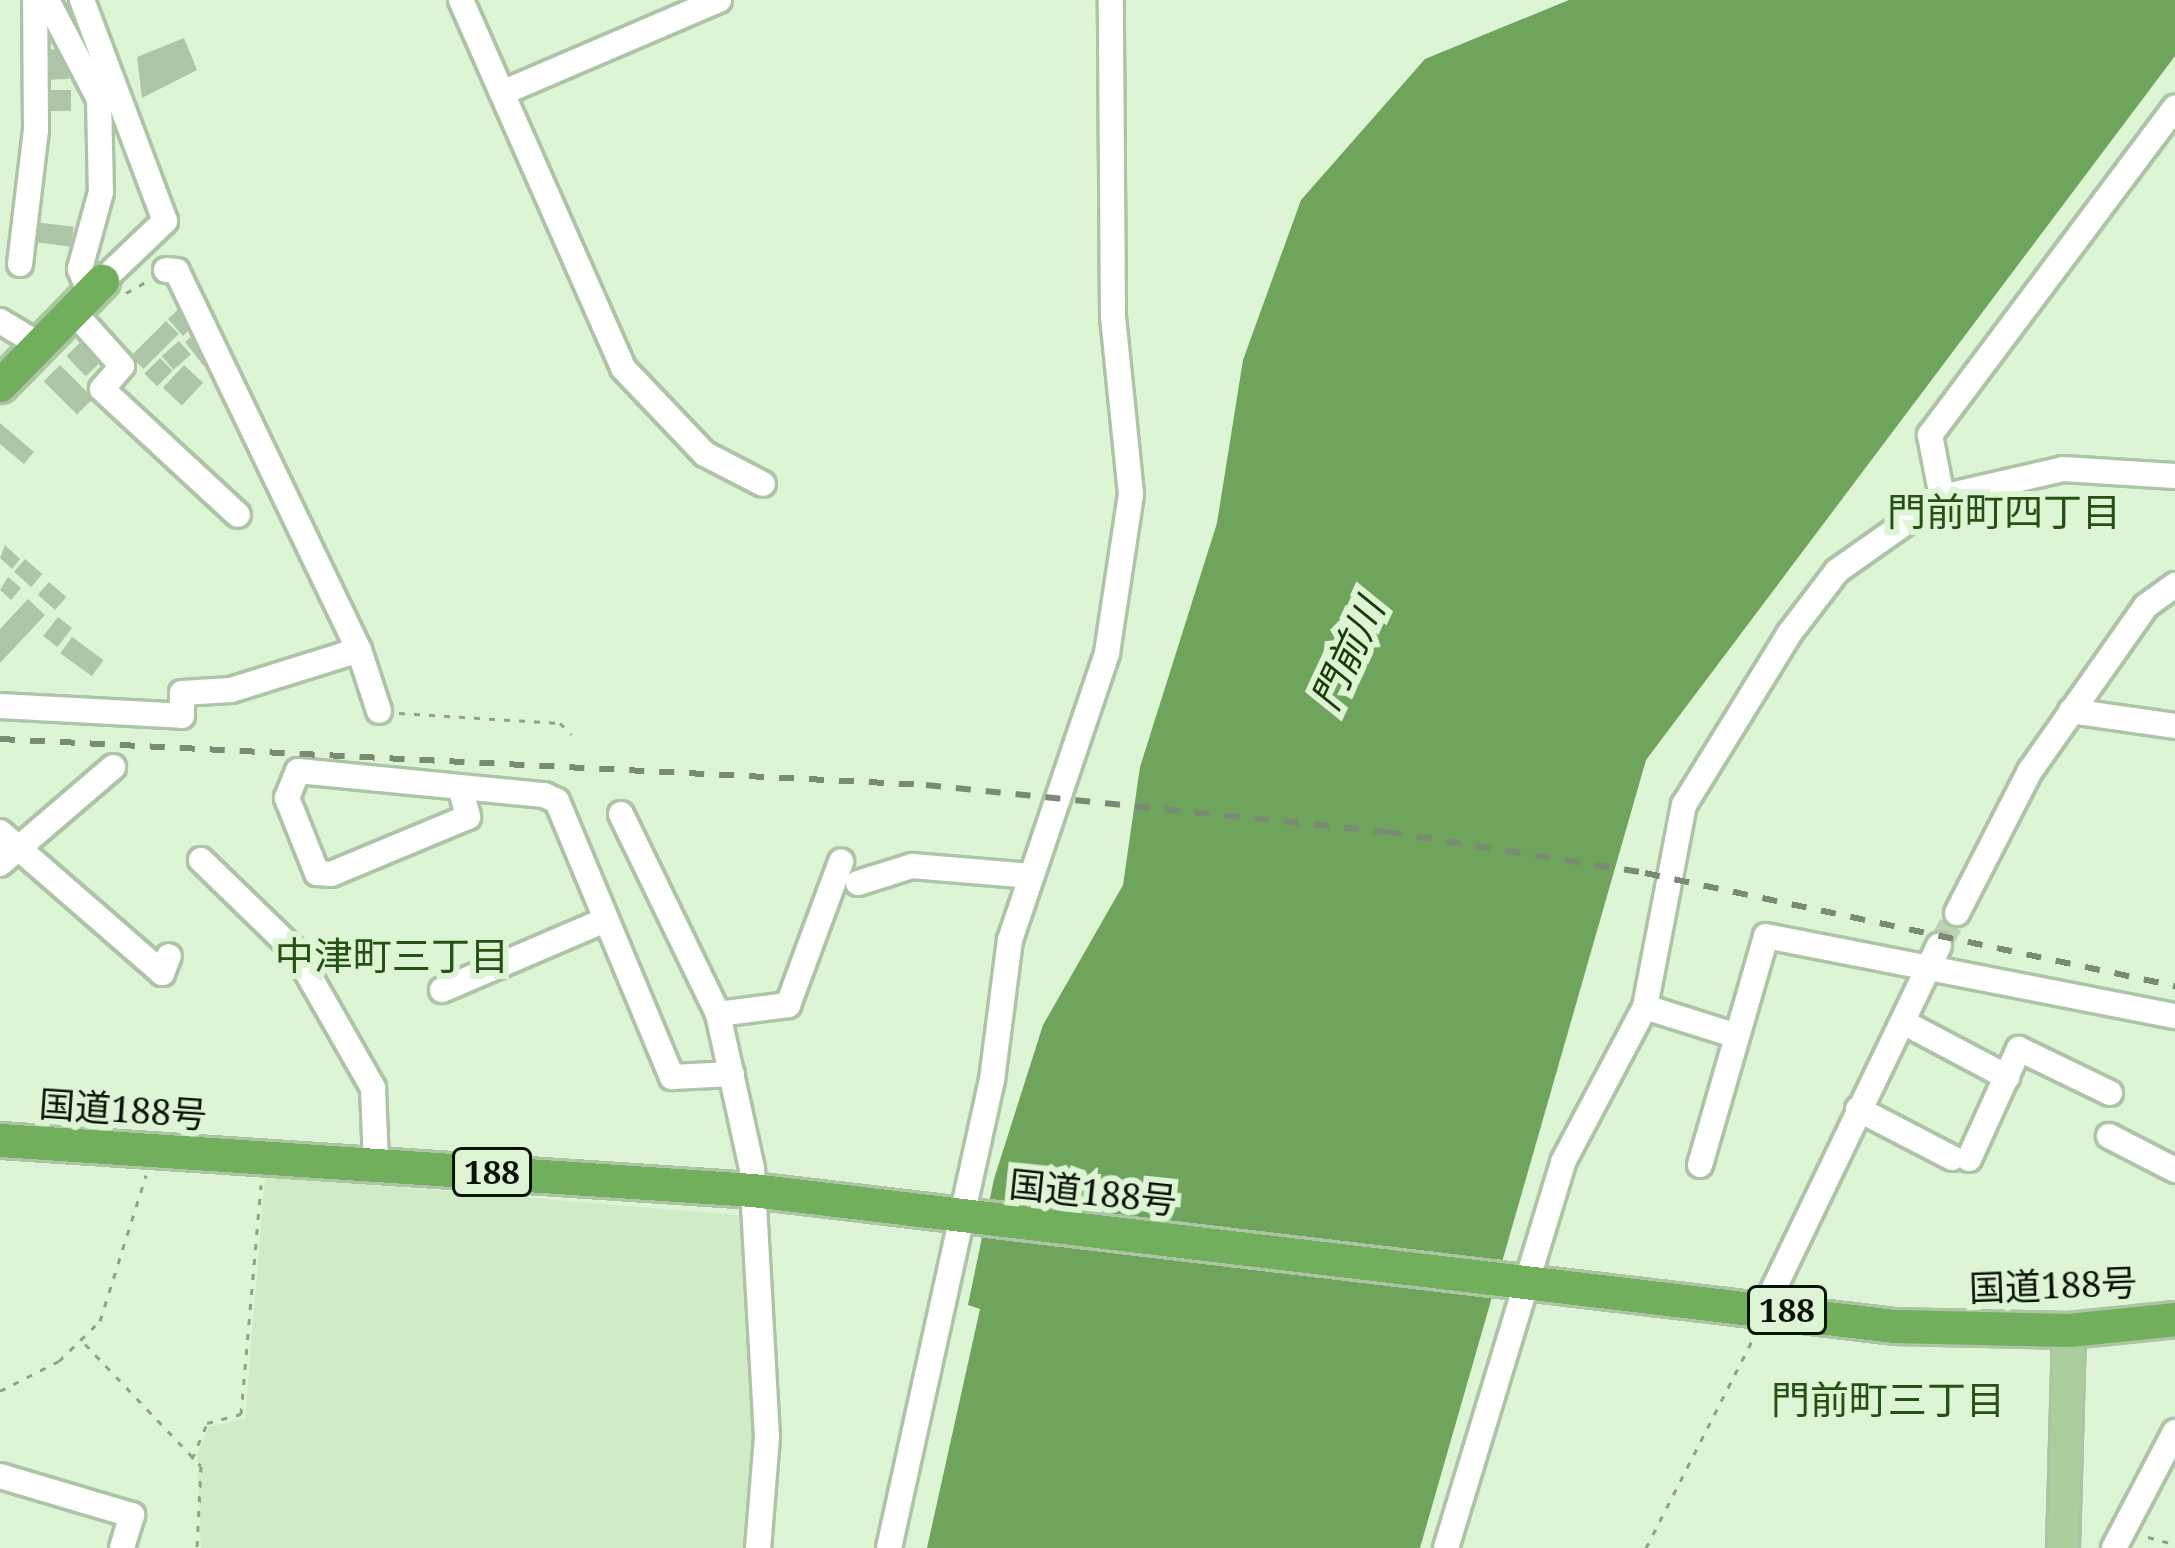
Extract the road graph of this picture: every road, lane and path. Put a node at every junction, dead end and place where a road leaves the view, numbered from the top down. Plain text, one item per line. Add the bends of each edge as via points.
1 (34, 0) edge
2 (47, 0) edge
3 (82, 0) edge
4 (461, 0) edge
5 (719, 0) edge
6 (1111, 0) edge
7 (502, 93) junction
8 (2175, 108) edge
9 (20, 264) dead end
10 (166, 270) dead end
11 (87, 294) junction
12 (0, 321) edge
13 (38, 344) junction
14 (0, 385) edge
15 (2175, 476) edge
16 (763, 484) dead end
17 (1942, 497) junction
18 (238, 515) dead end
19 (2175, 585) edge
20 (2146, 606) junction
21 (2175, 610) edge
22 (359, 650) junction
23 (0, 706) edge
24 (379, 711) joint
25 (2071, 711) junction
26 (2175, 726) edge
27 (571, 734) dead end
28 (113, 767) dead end
29 (461, 790) junction
30 (621, 814) dead end
31 (6, 849) edge
32 (201, 860) dead end
33 (842, 862) dead end
34 (1032, 876) junction
35 (858, 883) dead end
36 (1958, 913) tunnel mouth
37 (605, 920) junction
38 (169, 956) dead end
39 (1934, 957) junction
40 (442, 990) dead end
41 (1645, 1007) junction
42 (718, 1014) junction
43 (2175, 1016) edge
44 (1903, 1022) junction
45 (1737, 1036) junction
46 (732, 1074) junction
47 (2007, 1077) junction
48 (2110, 1093) dead end
49 (1858, 1109) junction
50 (2108, 1136) dead end
51 (0, 1140) edge
52 (149, 1150) junction
53 (264, 1157) junction
54 (376, 1164) junction
55 (1700, 1165) dead end
56 (2175, 1170) edge
57 (752, 1190) junction
58 (971, 1217) junction
59 (1517, 1278) junction
60 (1765, 1307) junction
61 (2175, 1318) edge
62 (2069, 1330) junction
63 (84, 1342) junction
64 (0, 1391) edge
65 (2175, 1432) edge
66 (192, 1459) junction
67 (0, 1476) edge
68 (2117, 1539) edge
69 (2175, 1544) edge
70 (122, 1548) edge
71 (197, 1548) edge
72 (758, 1548) edge
73 (889, 1548) edge
74 (1446, 1548) edge
75 (1646, 1548) edge
76 (2063, 1548) edge

1 - 9 street via 36,130
2 - 11 street via 99,99 100,192 80,268
3 - 11 street via 165,221
4 - 7 street
5 - 7 street
6 - 34 street via 1113,318 1131,494 1107,653
7 - 16 street via 623,368 705,454
8 - 17 street via 1930,435
10 - 22 street via 178,271
11 - 13 highway
11 - 18 street via 122,366 102,389
12 - 13 street
13 - 14 highway
15 - 17 street via 2063,469
17 - 41 street via 1837,572 1706,764 1675,834
19 - 20 street
20 - 21 street
20 - 25 street
22 - 23 street via 231,690 182,693 182,716
22 - 24 street
24 - 27 path via 560,723
25 - 26 street
25 - 36 street
28 - 31 street
29 - 29 street via 298,772 287,798 317,873 332,874 468,817
29 - 37 street via 557,801
30 - 42 street
31 - 38 street via 162,974
32 - 54 street via 307,971 373,1088
33 - 42 street via 788,1005
34 - 35 street via 912,866
34 - 58 street
37 - 40 street
37 - 46 street via 672,1077
39 - 43 street
39 - 44 street
39 - 45 street via 1766,936
41 - 45 street
41 - 59 street via 1563,1162
42 - 46 street
44 - 47 street
44 - 49 street
45 - 55 street
46 - 57 street
47 - 48 street via 2019,1049
47 - 49 street via 1960,1159
49 - 60 street
50 - 56 street
51 - 52 highway, 国道188号 / 188
52 - 53 highway, 国道188号 / 188
52 - 63 path via 115,1283
53 - 54 highway, 国道188号 / 188
53 - 66 path via 241,1414 207,1423
54 - 57 highway, 国道188号 / 188
57 - 58 highway, 国道188号 / 188
57 - 72 street via 767,1437
58 - 59 highway, 国道188号 / 188
58 - 73 street
59 - 60 highway, 国道188号 / 188
59 - 74 street
60 - 62 highway, 国道188号 / 188 via 1894,1326
60 - 75 path
61 - 62 highway, 国道188号 / 188
62 - 76 main road
63 - 64 path
63 - 66 path
65 - 68 street
66 - 71 path
67 - 70 street via 132,1515
68 - 69 path

